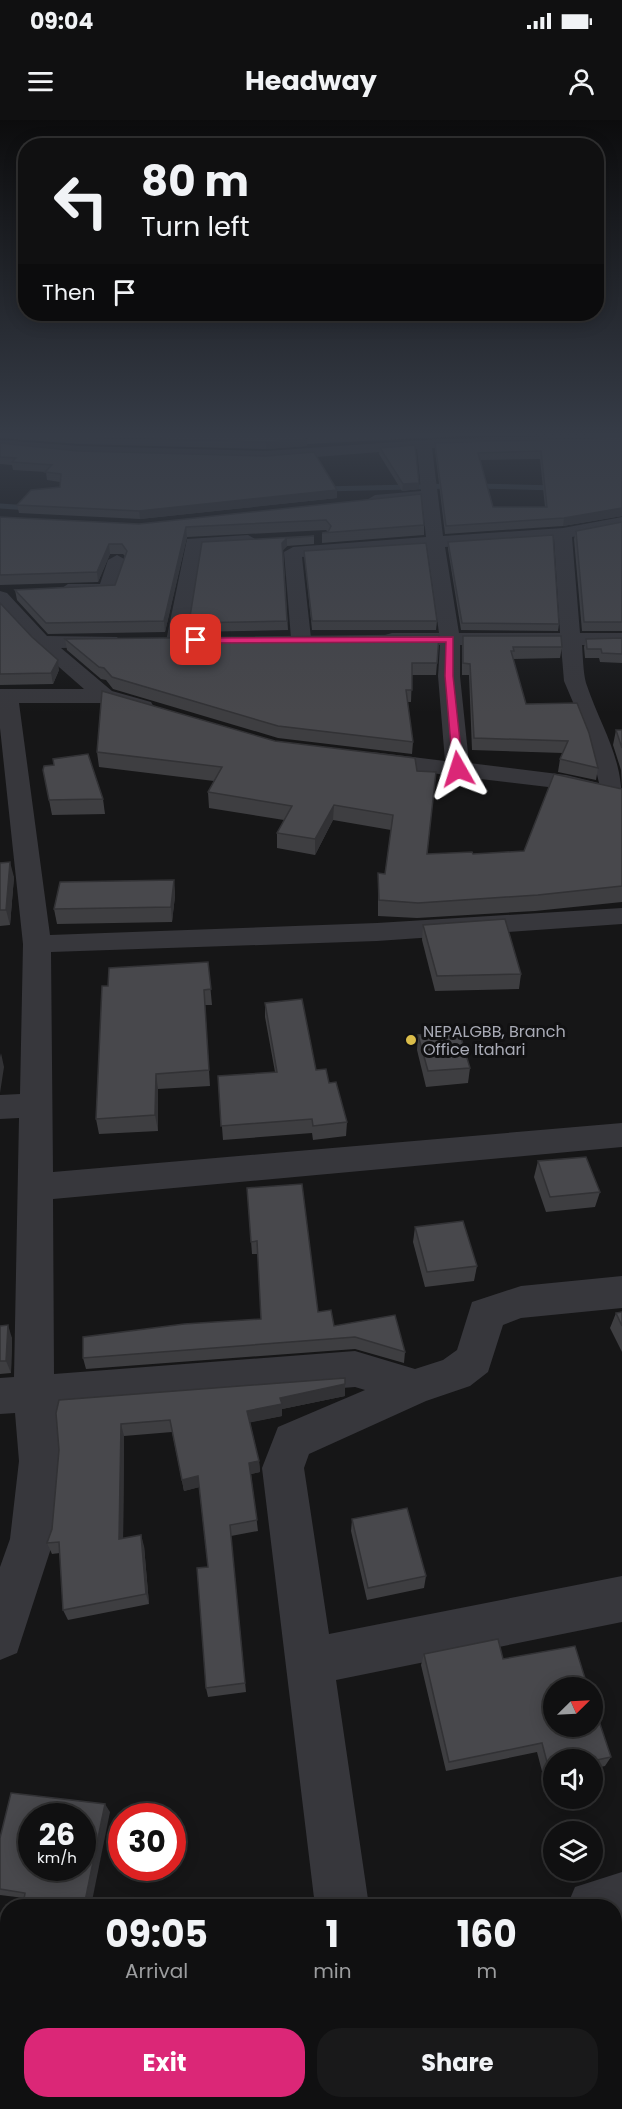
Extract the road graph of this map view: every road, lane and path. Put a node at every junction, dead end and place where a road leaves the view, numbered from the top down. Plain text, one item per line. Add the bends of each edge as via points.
1 (435, 527) edge
2 (596, 527) edge
3 (563, 533) junction
4 (436, 535) junction
5 (283, 538) edge
6 (261, 539) edge
7 (117, 560) dead end
8 (54, 591) edge
9 (22, 592) edge
10 (0, 595) edge
11 (301, 638) junction
12 (324, 638) edge
13 (279, 639) edge
14 (370, 639) edge
15 (450, 639) junction
16 (570, 639) junction
17 (622, 639) edge
18 (198, 640) edge
19 (136, 641) edge
20 (42, 642) junction
21 (3, 696) edge
22 (104, 696) junction
23 (161, 713) edge
24 (611, 740) edge
25 (356, 757) edge
26 (458, 769) junction
27 (617, 795) edge
28 (622, 916) edge
29 (37, 944) junction
30 (36, 1105) junction
31 (0, 1107) edge
32 (622, 1135) edge
33 (36, 1187) junction
34 (622, 1292) edge
35 (415, 1387) junction
36 (17, 1394) edge
37 (622, 1599) edge
38 (0, 1636) edge
39 (309, 1662) junction
40 (341, 1899) edge

1 - 4 street
2 - 3 street
3 - 4 street
3 - 16 street
4 - 5 street
4 - 11 street via 293,552
4 - 15 street
6 - 18 street via 193,543 167,641
7 - 8 street via 108,589
9 - 10 street
10 - 20 street
11 - 12 street
11 - 13 street
14 - 15 street
15 - 16 street
15 - 26 street via 449,676
16 - 17 street
16 - 24 street via 575,681
19 - 20 street
20 - 22 street
21 - 22 street
21 - 29 street via 24,821
22 - 23 street
24 - 27 street
25 - 26 street
26 - 27 street via 566,782
28 - 29 street via 376,932
29 - 30 street
30 - 31 street
30 - 33 street
32 - 33 street
33 - 36 street
34 - 35 street via 521,1302 486,1314 474,1360 456,1372
35 - 36 street via 356,1369
35 - 39 street via 293,1441 284,1468
36 - 38 street via 40,1461 32,1539
37 - 39 street
39 - 40 street

